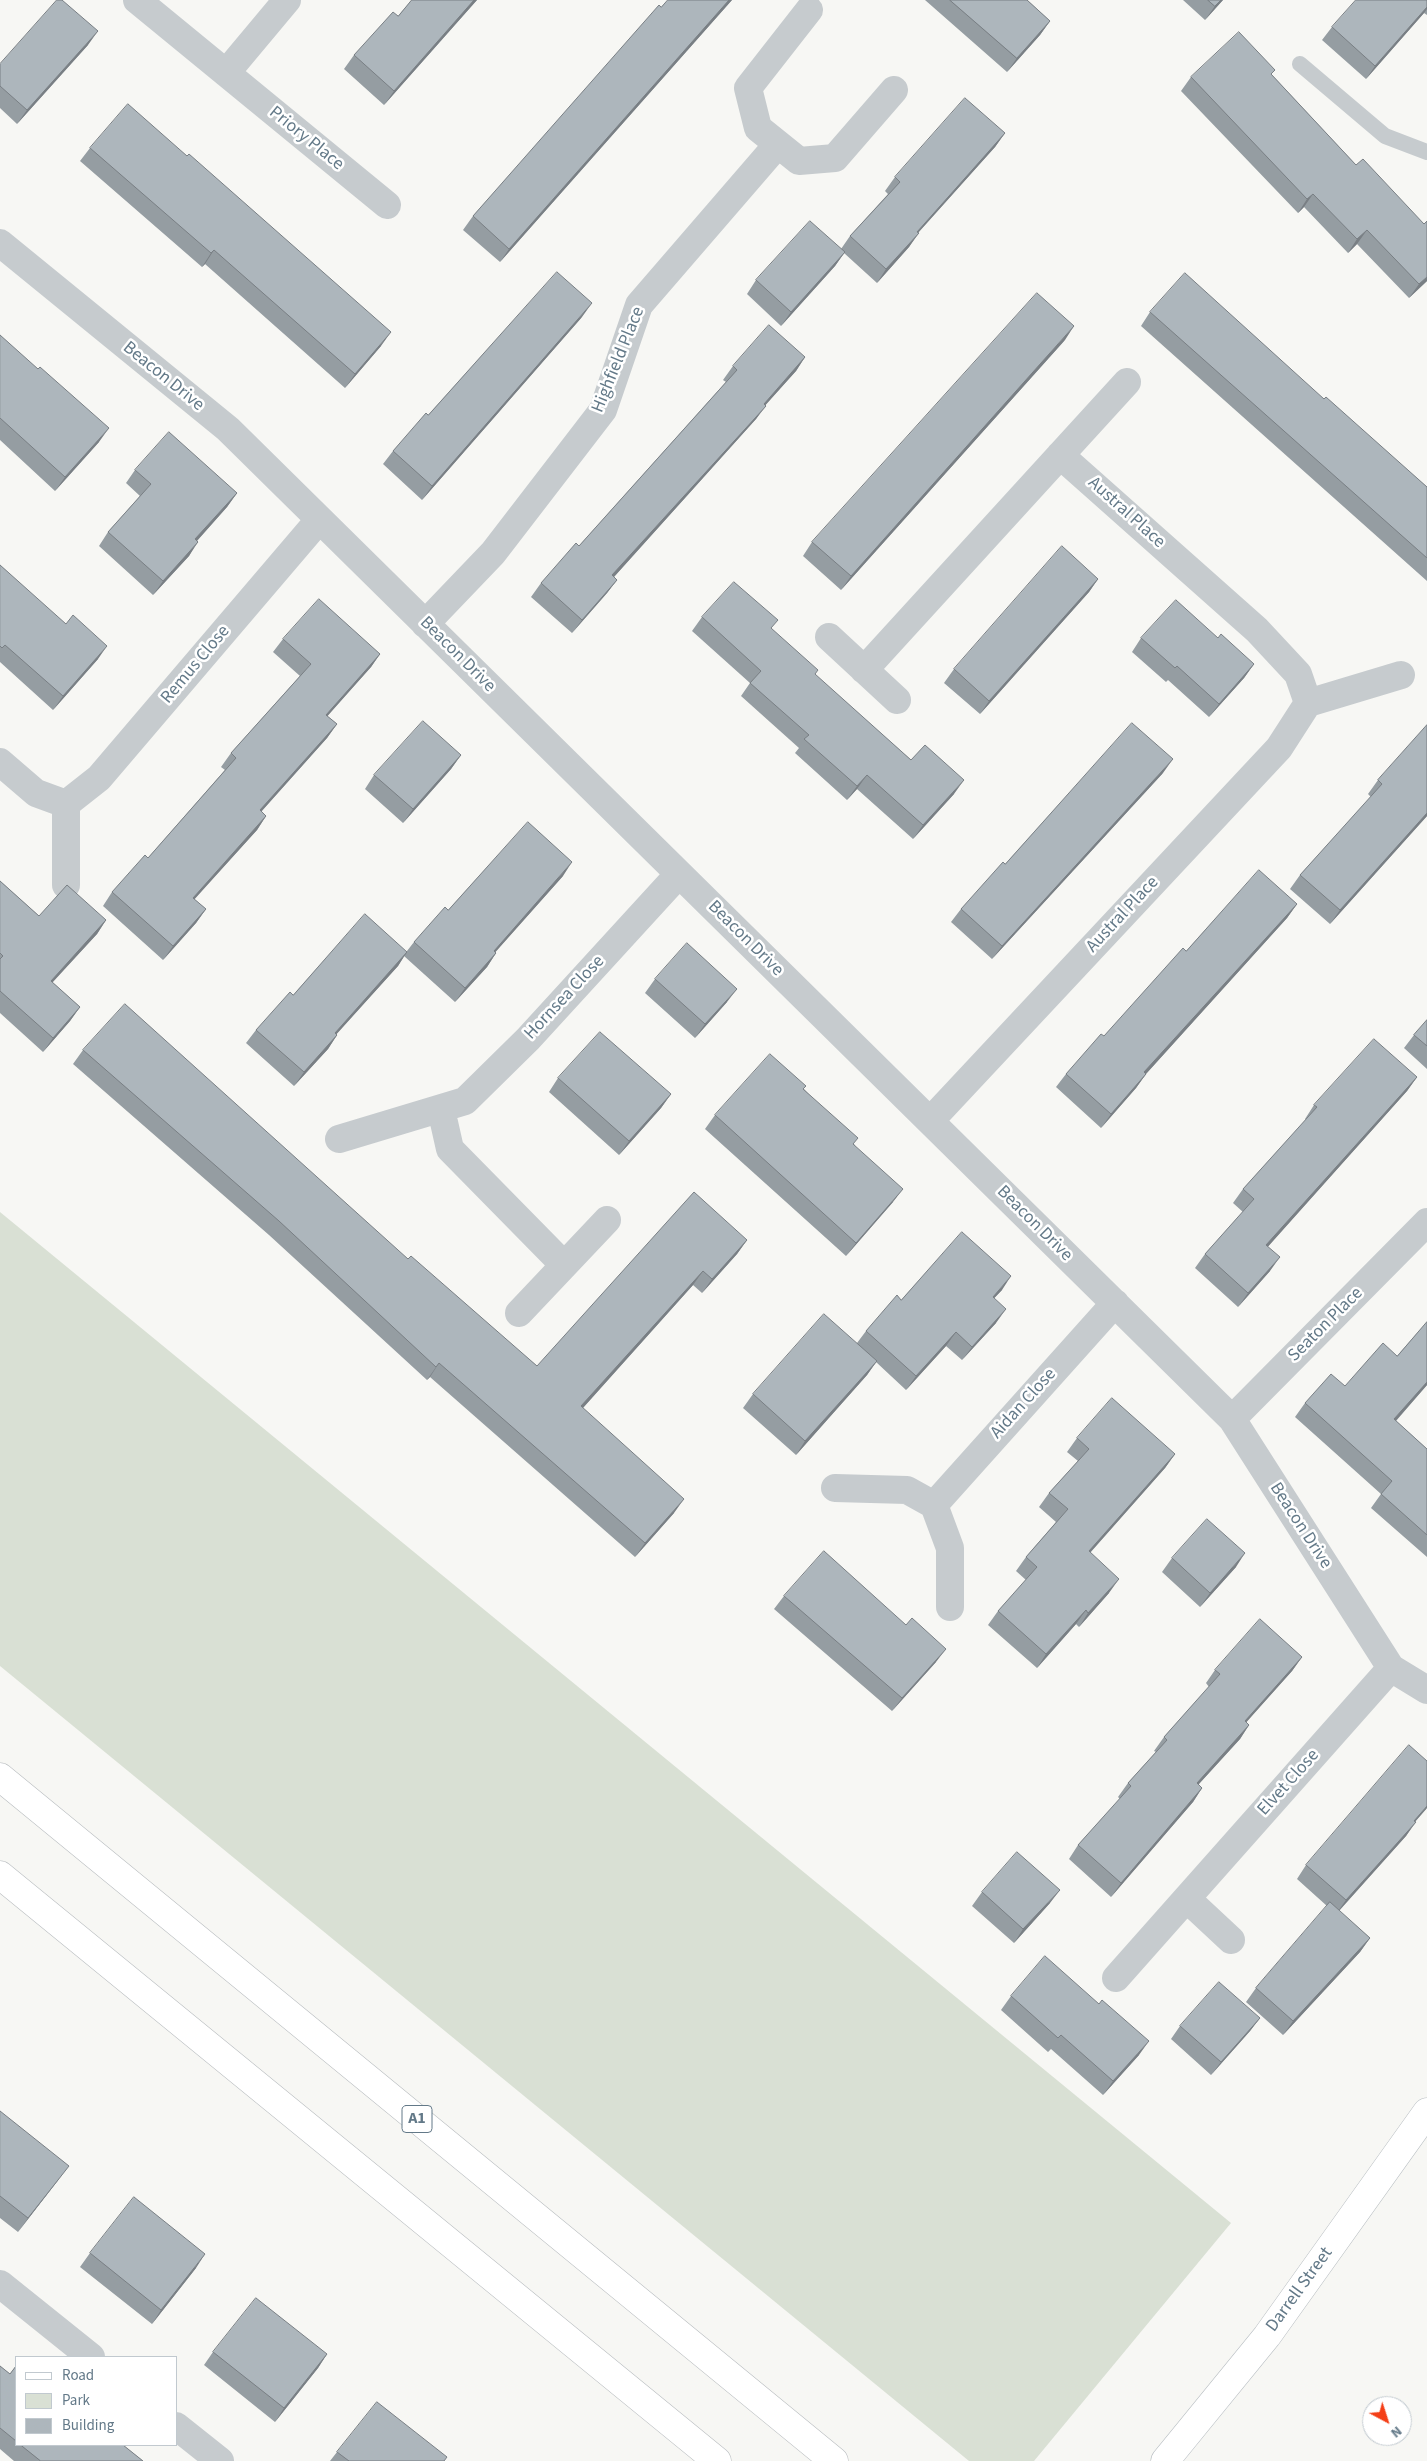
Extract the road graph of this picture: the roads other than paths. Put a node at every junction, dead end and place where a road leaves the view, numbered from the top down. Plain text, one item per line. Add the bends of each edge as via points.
1 (137, 0) edge
2 (287, 0) edge
3 (808, 10) dead end
4 (1300, 64) dead end
5 (226, 73) junction
6 (894, 90) dead end
7 (778, 144) junction
8 (1427, 152) edge
9 (387, 206) dead end
10 (0, 243) edge
11 (1127, 382) dead end
12 (1060, 455) junction
13 (320, 520) junction
14 (425, 624) junction
15 (829, 637) dead end
16 (864, 670) junction
17 (1401, 675) dead end
18 (897, 700) dead end
19 (1308, 703) junction
20 (0, 762) edge
21 (66, 804) junction
22 (679, 874) junction
23 (66, 885) edge
24 (441, 1109) junction
25 (930, 1121) junction
26 (339, 1139) dead end
27 (606, 1220) dead end
28 (1425, 1230) edge
29 (564, 1265) junction
30 (1115, 1303) junction
31 (519, 1313) dead end
32 (1232, 1419) junction
33 (835, 1488) dead end
34 (934, 1506) junction
35 (950, 1606) dead end
36 (1391, 1668) junction
37 (1427, 1690) edge
38 (0, 1777) edge
39 (0, 1875) edge
40 (1187, 1899) junction
41 (1231, 1940) dead end
42 (1116, 1978) dead end
43 (1427, 2112) edge
44 (0, 2284) edge
45 (90, 2356) edge
46 (178, 2428) edge
47 (220, 2461) edge
48 (717, 2461) edge
49 (834, 2461) edge
50 (1165, 2461) edge

1 - 5 street, Priory Place
2 - 5 street
3 - 7 street via 748,88 758,128
4 - 8 lane via 1385,136
5 - 9 street, Priory Place
6 - 7 street via 835,158 799,161
7 - 14 street, Highfield Place via 639,305 602,410 493,554
10 - 13 street, Beacon Drive via 228,429
11 - 12 street
12 - 16 street
12 - 19 street, Austral Place via 1258,630 1298,674
13 - 14 street, Beacon Drive
13 - 21 street, Remus Close via 99,778
14 - 22 street, Beacon Drive
15 - 16 street
16 - 18 street
17 - 19 street
19 - 25 street, Austral Place via 1279,748
20 - 21 street via 36,793
21 - 23 street
22 - 24 street, Hornsea Close via 528,1039 465,1101
22 - 25 street, Beacon Drive
24 - 26 street, Hornsea Close
24 - 29 street via 450,1149
25 - 30 street, Beacon Drive
27 - 29 street
28 - 32 street, Seaton Place
29 - 31 street
30 - 32 street, Beacon Drive
30 - 34 street, Aidan Close
32 - 36 street, Beacon Drive
33 - 34 street via 907,1490
34 - 35 street via 950,1548
36 - 37 street, Beacon Drive
36 - 40 street, Elvet Close
38 - 49 main road, A1
39 - 48 main road
40 - 41 street
40 - 42 street, Elvet Close
43 - 50 main road, Darrell Street via 1267,2336
44 - 45 street
46 - 47 street

